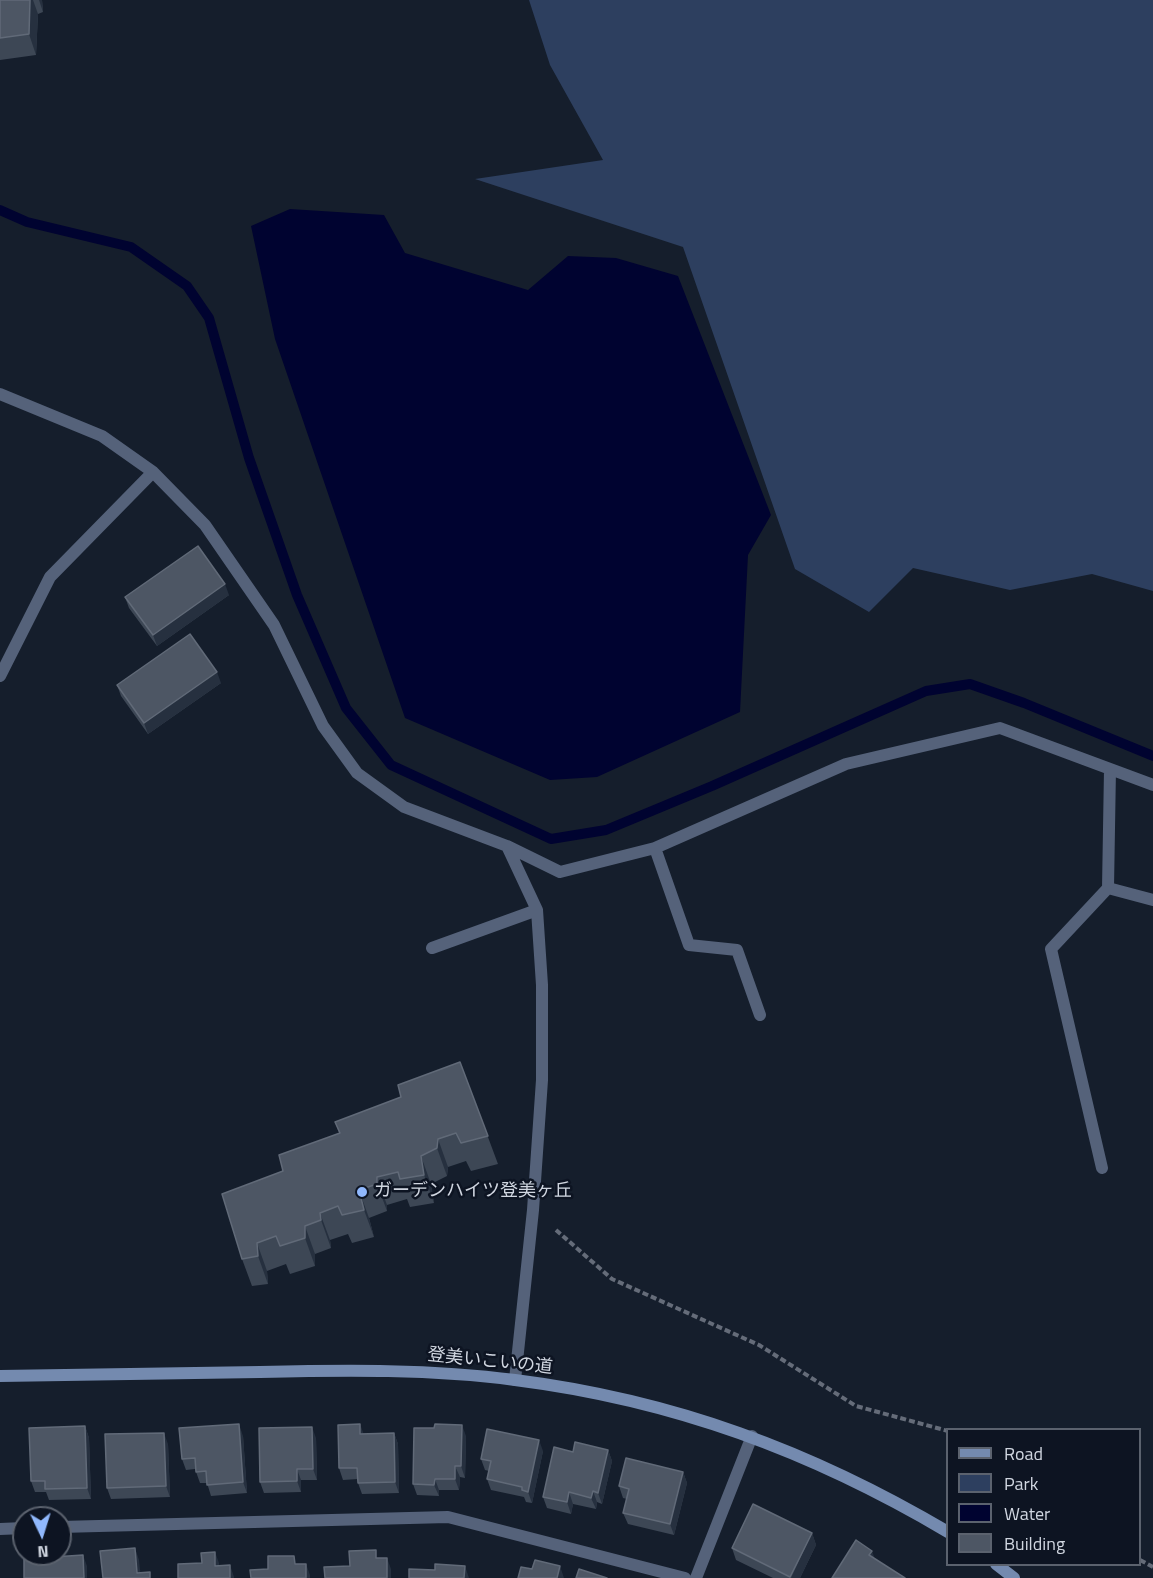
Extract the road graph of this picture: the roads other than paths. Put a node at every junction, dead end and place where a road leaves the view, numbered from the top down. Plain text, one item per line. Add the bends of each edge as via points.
1 (0, 394) edge
2 (153, 472) junction
3 (0, 676) edge
4 (1110, 769) junction
5 (1153, 785) edge
6 (507, 846) junction
7 (655, 848) junction
8 (1108, 888) junction
9 (1153, 900) edge
10 (537, 910) junction
11 (432, 948) dead end
12 (760, 1015) dead end
13 (1102, 1168) dead end
14 (0, 1376) edge
15 (515, 1380) junction
16 (752, 1436) junction
17 (72, 1527) edge
18 (946, 1531) edge
19 (999, 1566) edge
20 (685, 1578) edge
21 (696, 1578) edge
22 (1014, 1578) edge

1 - 2 street via 102,436
2 - 3 street via 50,577
2 - 6 street via 205,525 274,625 323,726 357,772 404,807
4 - 5 street
4 - 7 street via 1000,728 846,764
4 - 8 street
6 - 7 street via 560,872
6 - 10 street
7 - 12 street via 689,945 737,950
8 - 9 street
8 - 13 street via 1051,950
10 - 11 street
10 - 15 street via 542,1080
14 - 15 street, 登美いこいの道 via 387,1370
15 - 16 street, 登美いこいの道 via 617,1397
16 - 18 street, 登美いこいの道 via 860,1483
16 - 21 street
17 - 20 street via 448,1517
19 - 22 street

